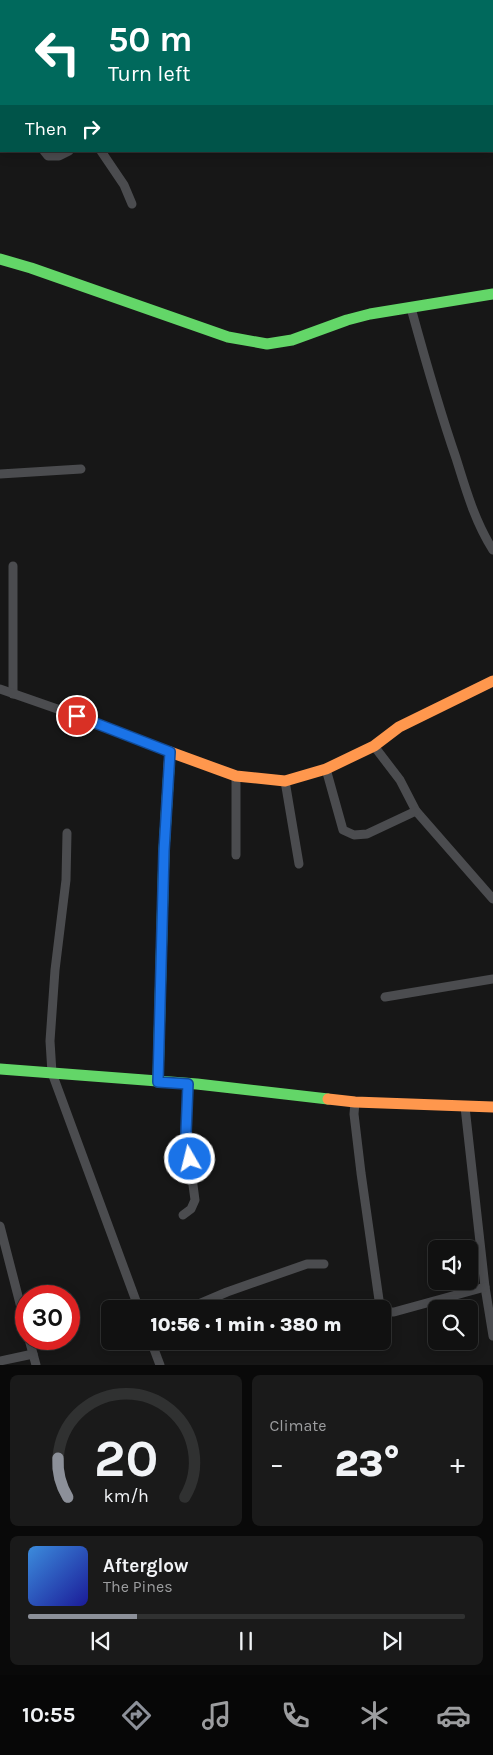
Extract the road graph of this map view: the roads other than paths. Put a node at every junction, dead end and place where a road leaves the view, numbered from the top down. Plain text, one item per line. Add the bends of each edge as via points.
1 (45, 152) edge
2 (66, 152) edge
3 (102, 152) edge
4 (132, 204) dead end
5 (0, 259) edge
6 (493, 294) edge
7 (411, 308) junction
8 (81, 469) dead end
9 (0, 474) edge
10 (493, 550) edge
11 (13, 566) dead end
12 (493, 681) edge
13 (0, 689) edge
14 (13, 694) junction
15 (374, 746) junction
16 (170, 752) junction
17 (326, 769) junction
18 (236, 776) junction
19 (285, 780) junction
20 (416, 810) junction
21 (67, 833) dead end
22 (236, 855) dead end
23 (299, 864) dead end
24 (493, 899) edge
25 (493, 979) edge
26 (385, 998) dead end
27 (0, 1069) edge
28 (52, 1073) junction
29 (158, 1082) junction
30 (188, 1084) junction
31 (355, 1102) junction
32 (465, 1107) junction
33 (493, 1107) edge
34 (183, 1215) dead end
35 (0, 1226) edge
36 (324, 1264) dead end
37 (15, 1285) edge
38 (484, 1287) junction
39 (136, 1300) edge
40 (208, 1300) edge
41 (379, 1300) edge
42 (391, 1312) edge
43 (493, 1336) edge
44 (32, 1350) edge
45 (154, 1350) edge
46 (33, 1354) junction
47 (0, 1361) edge
48 (36, 1365) edge
49 (160, 1365) edge

1 - 2 street via 54,157
3 - 4 street via 124,185
5 - 7 street via 257,344 278,344 347,320
6 - 7 street
7 - 10 street via 436,399 470,502
8 - 9 street
11 - 14 street
12 - 15 street via 399,727
13 - 14 street
14 - 16 street
15 - 17 street
15 - 20 street via 400,780
16 - 18 street
16 - 29 street
17 - 19 street
17 - 20 street via 343,830 354,835 367,834
18 - 19 street
18 - 22 street
19 - 23 street
20 - 24 street
21 - 28 street via 66,880 50,1041
25 - 26 street
27 - 28 street
28 - 29 street
28 - 39 street
29 - 30 street
30 - 31 street
30 - 34 street via 186,1133 195,1200
31 - 32 street
31 - 41 street via 361,1173
32 - 33 street
32 - 38 street
35 - 37 street
36 - 40 street via 307,1264
38 - 42 street
38 - 43 street
44 - 46 street
45 - 49 street
46 - 47 street
46 - 48 street

